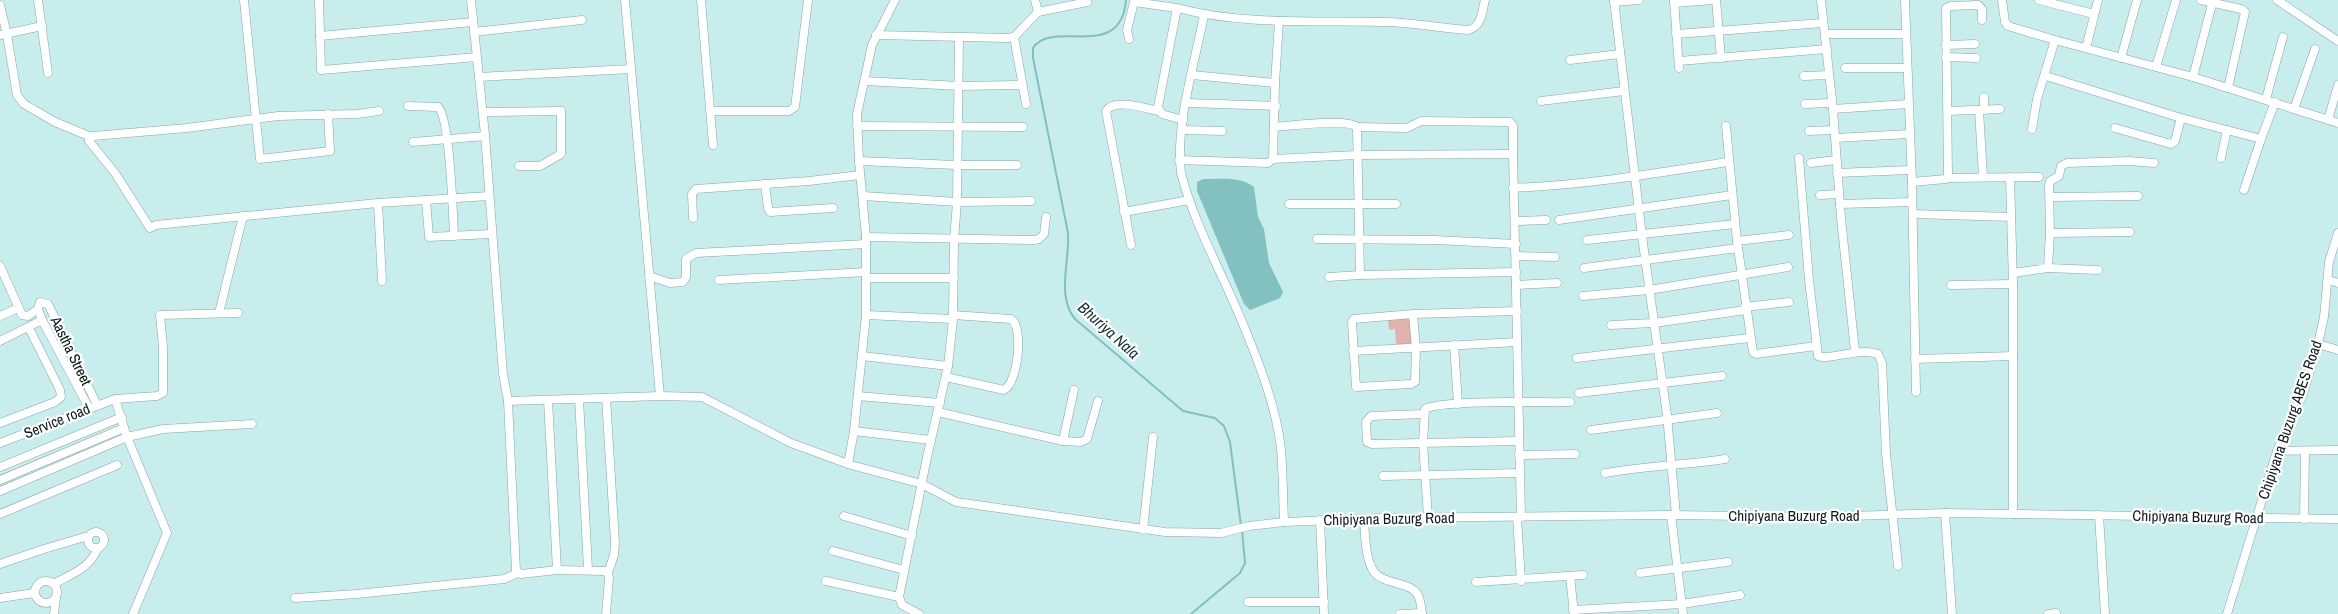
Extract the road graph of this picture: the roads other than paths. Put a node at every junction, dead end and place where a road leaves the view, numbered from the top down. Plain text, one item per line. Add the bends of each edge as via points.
1 (38, 0) edge
2 (244, 0) edge
3 (319, 0) edge
4 (471, 0) edge
5 (625, 0) edge
6 (701, 0) edge
7 (808, 0) edge
8 (896, 0) edge
9 (1035, 0) edge
10 (1485, 0) edge
11 (1639, 0) edge
12 (1715, 0) edge
13 (1822, 0) edge
14 (1905, 0) edge
15 (2002, 0) edge
16 (2039, 0) edge
17 (2098, 0) edge
18 (2137, 0) edge
19 (2176, 0) edge
20 (2201, 0) edge
21 (2277, 0) edge
22 (1134, 1) edge
23 (1614, 1) edge
24 (1088, 2) dead end
25 (1674, 2) edge
26 (2212, 4) junction
27 (0, 5) edge
28 (1177, 8) junction
29 (1038, 12) junction
30 (2094, 14) junction
31 (1204, 15) junction
32 (582, 20) dead end
33 (1982, 20) dead end
34 (1279, 21) junction
35 (473, 22) junction
36 (1823, 23) junction
37 (42, 26) junction
38 (1719, 31) junction
39 (474, 32) junction
40 (1676, 34) junction
41 (1826, 34) junction
42 (1906, 34) junction
43 (4, 35) edge
44 (876, 35) junction
45 (320, 36) junction
46 (1014, 37) junction
47 (2283, 37) dead end
48 (959, 38) junction
49 (1128, 39) dead end
50 (2055, 40) junction
51 (2338, 41) edge
52 (1975, 44) dead end
53 (1946, 45) junction
54 (2086, 48) junction
55 (2315, 48) dead end
56 (1827, 49) junction
57 (1620, 54) junction
58 (477, 57) junction
59 (1946, 57) junction
60 (1721, 58) junction
61 (1976, 58) dead end
62 (2121, 58) junction
63 (1570, 60) dead end
64 (2156, 67) junction
65 (1845, 68) dead end
66 (1907, 68) junction
67 (631, 69) junction
68 (48, 73) dead end
69 (1192, 75) junction
70 (1829, 75) junction
71 (1804, 76) dead end
72 (2046, 76) junction
73 (479, 77) junction
74 (2193, 77) junction
75 (864, 81) junction
76 (1275, 83) junction
77 (1022, 85) junction
78 (960, 86) junction
79 (2338, 86) edge
80 (2228, 88) junction
81 (1624, 91) junction
82 (1984, 97) dead end
83 (2266, 99) junction
84 (1541, 101) dead end
85 (2275, 102) junction
86 (1187, 103) junction
87 (1026, 104) dead end
88 (1805, 104) dead end
89 (1908, 104) junction
90 (408, 106) dead end
91 (1276, 106) junction
92 (1832, 106) junction
93 (2000, 109) dead end
94 (2294, 109) junction
95 (1158, 110) junction
96 (1948, 110) junction
97 (1982, 110) junction
98 (379, 111) dead end
99 (710, 111) junction
100 (483, 112) junction
101 (328, 114) junction
102 (2181, 118) junction
103 (256, 119) junction
104 (1184, 120) junction
105 (2328, 120) junction
106 (2338, 122) edge
107 (857, 126) junction
108 (1726, 126) dead end
109 (1023, 127) dead end
110 (1274, 127) junction
111 (1357, 127) junction
112 (958, 128) junction
113 (2115, 128) dead end
114 (2032, 129) dead end
115 (1182, 130) junction
116 (2227, 130) junction
117 (1222, 131) dead end
118 (1809, 131) dead end
119 (1835, 134) junction
120 (1909, 134) junction
121 (485, 136) junction
122 (91, 137) junction
123 (2261, 139) junction
124 (447, 141) junction
125 (412, 142) dead end
126 (713, 144) dead end
127 (1513, 154) junction
128 (1357, 155) junction
129 (1799, 158) dead end
130 (2221, 158) dead end
131 (1273, 159) junction
132 (1179, 160) junction
133 (1836, 160) junction
134 (859, 161) junction
135 (1728, 162) junction
136 (1811, 163) dead end
137 (2154, 163) dead end
138 (956, 165) junction
139 (1017, 165) dead end
140 (519, 166) dead end
141 (1910, 170) junction
142 (1837, 173) junction
143 (860, 175) junction
144 (1635, 176) junction
145 (1983, 177) junction
146 (2010, 177) junction
147 (2039, 177) dead end
148 (1948, 178) junction
149 (1912, 182) junction
150 (765, 184) junction
151 (1513, 188) junction
152 (2244, 190) dead end
153 (1839, 194) junction
154 (1732, 195) junction
155 (1820, 195) dead end
156 (489, 196) junction
157 (863, 196) junction
158 (2138, 196) dead end
159 (2050, 197) junction
160 (452, 198) junction
161 (426, 200) junction
162 (1189, 200) junction
163 (1031, 201) dead end
164 (957, 202) junction
165 (1912, 202) junction
166 (378, 204) junction
167 (1289, 204) dead end
168 (1396, 204) dead end
169 (1840, 204) junction
170 (1357, 205) junction
171 (834, 208) dead end
172 (1639, 209) junction
173 (1124, 212) junction
174 (1913, 214) junction
175 (243, 216) junction
176 (2011, 217) junction
177 (692, 218) dead end
178 (1046, 218) dead end
179 (1546, 220) dead end
180 (1559, 220) dead end
181 (1515, 221) junction
182 (1735, 224) junction
183 (2130, 232) dead end
184 (2050, 233) junction
185 (2338, 233) edge
186 (491, 234) junction
187 (1789, 235) dead end
188 (454, 236) junction
189 (1642, 236) junction
190 (1317, 239) dead end
191 (866, 240) junction
192 (954, 240) junction
193 (1358, 240) junction
194 (1587, 240) dead end
195 (1516, 244) junction
196 (1737, 244) junction
197 (1131, 245) dead end
198 (1516, 256) junction
199 (1555, 257) dead end
200 (1646, 260) junction
201 (0, 266) edge
202 (1788, 267) dead end
203 (1584, 268) dead end
204 (2048, 268) junction
205 (2098, 270) dead end
206 (1516, 272) junction
207 (2013, 273) junction
208 (1741, 274) junction
209 (866, 275) junction
210 (649, 276) junction
211 (1360, 276) junction
212 (1329, 277) dead end
213 (954, 278) junction
214 (719, 280) dead end
215 (2328, 280) junction
216 (382, 281) dead end
217 (1557, 283) dead end
218 (2338, 283) edge
219 (2013, 284) junction
220 (1516, 285) junction
221 (1951, 285) dead end
222 (1649, 290) junction
223 (1583, 296) dead end
224 (1789, 302) dead end
225 (18, 308) junction
226 (1746, 309) junction
227 (38, 310) junction
228 (1517, 311) junction
229 (238, 312) dead end
230 (219, 313) junction
231 (1412, 314) junction
232 (866, 315) junction
233 (0, 316) edge
234 (953, 317) junction
235 (42, 320) junction
236 (1654, 323) junction
237 (1611, 325) dead end
238 (28, 328) junction
239 (1750, 338) junction
240 (0, 341) edge
241 (1518, 342) junction
242 (2318, 344) junction
243 (1454, 345) junction
244 (1816, 346) junction
245 (1416, 349) junction
246 (1657, 350) junction
247 (2338, 350) edge
248 (1353, 351) junction
249 (1855, 351) junction
250 (862, 356) junction
251 (2013, 356) junction
252 (1577, 358) dead end
253 (1914, 359) junction
254 (948, 366) junction
255 (1722, 376) dead end
256 (946, 377) junction
257 (1662, 382) junction
258 (1074, 390) dead end
259 (1916, 392) dead end
260 (1579, 393) dead end
261 (660, 396) junction
262 (858, 396) junction
263 (606, 398) junction
264 (115, 399) junction
265 (579, 399) junction
266 (548, 400) junction
267 (1098, 401) dead end
268 (508, 402) junction
269 (940, 402) junction
270 (1570, 402) dead end
271 (1518, 403) junction
272 (1458, 404) junction
273 (93, 406) junction
274 (938, 412) junction
275 (1717, 413) dead end
276 (1424, 414) junction
277 (122, 417) junction
278 (1, 420) edge
279 (1667, 420) junction
280 (252, 424) dead end
281 (124, 428) junction
282 (1591, 430) dead end
283 (854, 431) junction
284 (1152, 437) dead end
285 (127, 438) junction
286 (931, 440) junction
287 (1062, 441) junction
288 (1518, 441) junction
289 (1424, 442) junction
290 (0, 443) edge
291 (2338, 450) edge
292 (2277, 451) junction
293 (2305, 451) junction
294 (1575, 454) dead end
295 (1519, 455) junction
296 (1725, 459) dead end
297 (848, 464) junction
298 (117, 465) dead end
299 (0, 467) edge
300 (1672, 467) junction
301 (1519, 474) junction
302 (1605, 474) dead end
303 (1425, 475) junction
304 (1383, 476) dead end
305 (0, 480) edge
306 (922, 484) junction
307 (0, 491) edge
308 (1946, 513) junction
309 (0, 514) edge
310 (1891, 514) junction
311 (2013, 514) junction
312 (1673, 515) junction
313 (844, 516) dead end
314 (2099, 516) junction
315 (1519, 517) junction
316 (1428, 518) junction
317 (2256, 518) junction
318 (2304, 518) junction
319 (1364, 519) junction
320 (2338, 519) edge
321 (1320, 520) junction
322 (1284, 522) junction
323 (1143, 530) junction
324 (88, 536) junction
325 (912, 536) junction
326 (98, 548) junction
327 (833, 551) dead end
328 (1728, 562) dead end
329 (0, 564) edge
330 (1898, 566) dead end
331 (588, 569) junction
332 (557, 570) junction
333 (904, 570) junction
334 (1678, 570) junction
335 (608, 573) junction
336 (1640, 573) dead end
337 (518, 574) junction
338 (1583, 575) dead end
339 (1570, 576) junction
340 (826, 581) dead end
341 (1521, 581) junction
342 (1476, 582) dead end
343 (53, 584) junction
344 (34, 593) junction
345 (1740, 594) dead end
346 (56, 597) junction
347 (899, 597) junction
348 (0, 598) edge
349 (295, 598) dead end
350 (1248, 602) dead end
351 (1324, 602) junction
352 (1682, 604) junction
353 (1605, 611) edge
354 (1574, 612) edge
355 (1422, 613) edge
356 (54, 614) edge
357 (133, 614) edge
358 (606, 614) edge
359 (918, 614) edge
360 (1324, 614) edge
361 (1400, 614) edge
362 (1683, 614) edge
363 (1953, 614) edge
364 (2048, 614) edge
365 (2056, 614) edge
366 (2105, 614) edge
367 (2227, 614) edge

1 - 37 street
2 - 103 street
3 - 45 street
4 - 35 street
5 - 67 street
6 - 99 street
7 - 99 street via 795,108 789,111
8 - 44 street
9 - 29 street
10 - 34 street via 1479,22 1468,30 1390,22
11 - 23 street
12 - 25 street
12 - 38 street
13 - 36 street
14 - 42 street
15 - 50 street via 2008,26
16 - 30 street
17 - 30 street
18 - 62 street
19 - 64 street
20 - 26 street
21 - 51 street
22 - 28 street
22 - 49 street
23 - 57 street
24 - 29 street
25 - 40 street
26 - 74 street
26 - 80 street via 2242,9 2245,15
27 - 43 street
28 - 31 street
28 - 95 street
29 - 46 street
30 - 54 street
31 - 34 street
31 - 69 street
32 - 39 street
33 - 53 street via 1980,5 1948,7 1945,10
34 - 76 street
35 - 39 street
35 - 45 street
36 - 38 street
36 - 41 street
37 - 43 street
37 - 68 street
38 - 40 street
38 - 60 street
39 - 58 street
40 - 60 street via 1679,65
41 - 42 street
41 - 56 street
42 - 66 street
43 - 122 street via 17,96 24,104 55,122
44 - 48 street
44 - 75 street
45 - 58 street via 321,70
46 - 48 street
46 - 77 street
47 - 83 street
48 - 78 street
50 - 54 street
50 - 72 street
52 - 53 street
53 - 59 street
54 - 62 street
55 - 94 street
56 - 60 street
56 - 70 street
57 - 63 street
57 - 81 street
58 - 73 street
59 - 61 street
59 - 96 street
62 - 64 street
64 - 74 street
65 - 66 street
66 - 89 street
67 - 73 street
67 - 210 street
69 - 76 street
69 - 86 street
70 - 71 street
70 - 92 street
72 - 102 street
72 - 114 street via 2037,99
73 - 100 street
74 - 80 street
75 - 78 street
75 - 107 street
76 - 91 street
77 - 78 street
77 - 87 street
78 - 112 street
79 - 105 street
80 - 83 street
81 - 84 street
81 - 144 street
82 - 97 street
83 - 85 street
85 - 94 street
85 - 123 street
86 - 91 street
86 - 104 street
88 - 92 street
89 - 92 street
89 - 120 street
90 - 124 street via 441,109
91 - 110 street
92 - 119 street
93 - 97 street
94 - 105 street
95 - 104 street
95 - 173 street via 1118,105 1106,109
96 - 97 street
96 - 148 street
97 - 145 street
98 - 101 street
99 - 126 street
100 - 121 street
100 - 140 street via 561,111 561,154 540,166
101 - 103 street
101 - 103 street via 330,151 260,159
102 - 113 street via 2175,141 2171,144
102 - 116 street
103 - 122 street
104 - 115 street
105 - 106 street
107 - 112 street
107 - 134 street
108 - 135 street
109 - 112 street
110 - 111 street via 1337,124
110 - 131 street
111 - 127 street via 1407,128 1421,121 1510,122 1513,126
111 - 128 street
112 - 138 street
115 - 117 street
115 - 132 street
116 - 123 street
116 - 130 street
118 - 119 street
119 - 120 street
119 - 133 street
120 - 141 street
121 - 124 street
121 - 156 street
122 - 175 street via 91,144 115,173 150,228
123 - 152 street
124 - 125 street
124 - 160 street
127 - 128 street
127 - 151 street
128 - 131 street
128 - 170 street
129 - 244 street
131 - 132 street via 1268,163
132 - 162 street
133 - 136 street
133 - 142 street
134 - 138 street
134 - 143 street
135 - 144 street
135 - 154 street
137 - 159 street via 2064,164 2060,176 2049,183
138 - 139 street
138 - 164 street
141 - 142 street
141 - 149 street
142 - 153 street
143 - 150 street
143 - 157 street
144 - 151 street
144 - 172 street
145 - 146 street
145 - 148 street
146 - 147 street
146 - 176 street
148 - 149 street
149 - 165 street
150 - 171 street via 770,212
150 - 177 street via 694,190
151 - 181 street
153 - 155 street
153 - 169 street
154 - 172 street
154 - 182 street
156 - 160 street
156 - 186 street
157 - 164 street
157 - 191 street
158 - 159 street
159 - 184 street
160 - 161 street
160 - 188 street
161 - 166 street
161 - 188 street via 429,237
162 - 173 street
162 - 322 street via 1258,363 1276,423 1281,449
163 - 164 street
164 - 192 street
165 - 169 street
165 - 174 street
166 - 175 street
166 - 216 street
167 - 170 street
168 - 170 street
169 - 249 street
170 - 193 street
172 - 180 street
172 - 189 street
173 - 197 street
174 - 176 street
174 - 253 street
175 - 230 street
176 - 207 street
178 - 192 street via 1044,234 1039,239
179 - 181 street
181 - 195 street
182 - 189 street
182 - 196 street
183 - 184 street
184 - 204 street
185 - 215 street, Chipiyana Buzurg ABES Road via 2330,253
186 - 188 street
186 - 268 street
187 - 196 street
189 - 194 street
189 - 200 street
190 - 193 street
191 - 192 street
191 - 209 street
191 - 210 street via 696,253 686,258 683,282 670,283
192 - 213 street
193 - 195 street
193 - 211 street
195 - 198 street
196 - 200 street
196 - 208 street
198 - 199 street
198 - 206 street
200 - 203 street
200 - 222 street
201 - 225 street
202 - 208 street
204 - 205 street
204 - 207 street
206 - 211 street
206 - 220 street
207 - 219 street
208 - 222 street
208 - 226 street
209 - 213 street
209 - 214 street
209 - 232 street
210 - 261 street
211 - 212 street
213 - 234 street
215 - 218 street
215 - 242 street, Chipiyana Buzurg ABES Road
217 - 220 street
219 - 221 street
219 - 251 street
220 - 228 street
222 - 223 street
222 - 236 street
224 - 226 street
225 - 227 street via 25,316
225 - 233 street
226 - 236 street
226 - 239 street
227 - 235 street, Aastha Street
227 - 273 street, Aastha Street via 40,302 48,304
228 - 231 street
228 - 241 street
229 - 230 street
230 - 264 street, Service road via 160,315 164,346 162,393
231 - 245 street
231 - 248 street via 1354,319
232 - 234 street
232 - 250 street
234 - 254 street
234 - 256 street via 1014,321 1018,329 1016,363 1009,386 1004,390
235 - 238 street
235 - 273 street, Aastha Street
236 - 237 street
236 - 246 street
238 - 240 street
238 - 278 street via 60,390 60,397 55,402
239 - 244 street via 1754,354
239 - 246 street
241 - 243 street
241 - 271 street
242 - 247 street
242 - 292 street, Chipiyana Buzurg ABES Road via 2303,394
243 - 245 street
243 - 272 street
244 - 249 street via 1820,358
245 - 248 street
245 - 248 street via 1413,383 1358,387 1355,384
246 - 252 street
246 - 257 street
249 - 310 street via 1878,354 1882,363
250 - 254 street
250 - 262 street
251 - 253 street
251 - 311 street
253 - 259 street
254 - 256 street
255 - 257 street
256 - 269 street
257 - 260 street
257 - 279 street
258 - 287 street
261 - 263 street, Chipiyana Buzurg Road
261 - 297 street, Chipiyana Buzurg Road via 702,396 791,443
262 - 269 street
262 - 283 street
263 - 265 street, Chipiyana Buzurg Road
263 - 335 street via 615,542
264 - 273 street, Service road
264 - 277 street
265 - 266 street, Chipiyana Buzurg Road
265 - 331 street
266 - 268 street, Chipiyana Buzurg Road
266 - 332 street
267 - 287 street via 1086,440
268 - 337 street
269 - 274 street
270 - 271 street
271 - 272 street
271 - 288 street
272 - 276 street via 1430,406
273 - 290 street, Service road
274 - 286 street
274 - 287 street
275 - 279 street
276 - 289 street
276 - 289 street via 1368,418 1366,438 1369,443
277 - 281 street
277 - 299 street
279 - 282 street
279 - 300 street
280 - 285 street via 163,430
281 - 285 street
281 - 305 street
283 - 286 street
283 - 297 street
284 - 323 street
285 - 307 street
285 - 357 street via 168,533
286 - 306 street
288 - 289 street
288 - 295 street
289 - 303 street
291 - 293 street
292 - 293 street
292 - 317 street, Chipiyana Buzurg ABES Road
293 - 318 street
294 - 295 street
295 - 301 street
296 - 300 street
297 - 306 street, Chipiyana Buzurg Road
298 - 309 street
300 - 302 street via 1640,467
300 - 312 street
301 - 303 street
301 - 315 street
303 - 304 street
303 - 316 street
306 - 323 street, Chipiyana Buzurg Road via 956,502
306 - 325 street
308 - 310 street, Chipiyana Buzurg Road
308 - 311 street, Chipiyana Buzurg Road
308 - 363 street
310 - 312 street, Chipiyana Buzurg Road via 1819,517
310 - 330 street
311 - 314 street, Chipiyana Buzurg Road
312 - 315 street, Chipiyana Buzurg Road
312 - 334 street
313 - 325 street
314 - 317 street, Chipiyana Buzurg Road
314 - 366 street
315 - 316 street, Chipiyana Buzurg Road
315 - 341 street
316 - 319 street, Chipiyana Buzurg Road
317 - 318 street, Chipiyana Buzurg Road
317 - 367 street, Chipiyana Buzurg ABES Road
318 - 320 street, Chipiyana Buzurg Road
319 - 321 street, Chipiyana Buzurg Road
319 - 355 street via 1374,572 1381,578 1415,591
321 - 322 street, Chipiyana Buzurg Road
321 - 351 street
322 - 323 street, Chipiyana Buzurg Road via 1231,531
324 - 326 street via 90,546
324 - 326 street via 95,532 102,535 103,543
324 - 329 street
325 - 333 street
326 - 343 street via 88,565
327 - 333 street
328 - 334 street
331 - 332 street
331 - 335 street
332 - 337 street
333 - 347 street
334 - 336 street
334 - 352 street
335 - 358 street
337 - 349 street via 504,579
338 - 339 street
339 - 341 street
339 - 354 street
340 - 347 street
341 - 342 street
343 - 344 street via 39,583
343 - 346 street via 57,590
344 - 346 street via 43,603
344 - 348 street
345 - 352 street
346 - 356 street
347 - 359 street via 902,605
350 - 351 street
351 - 360 street
352 - 353 street
352 - 362 street
353 - 354 street
355 - 361 street
364 - 365 street

